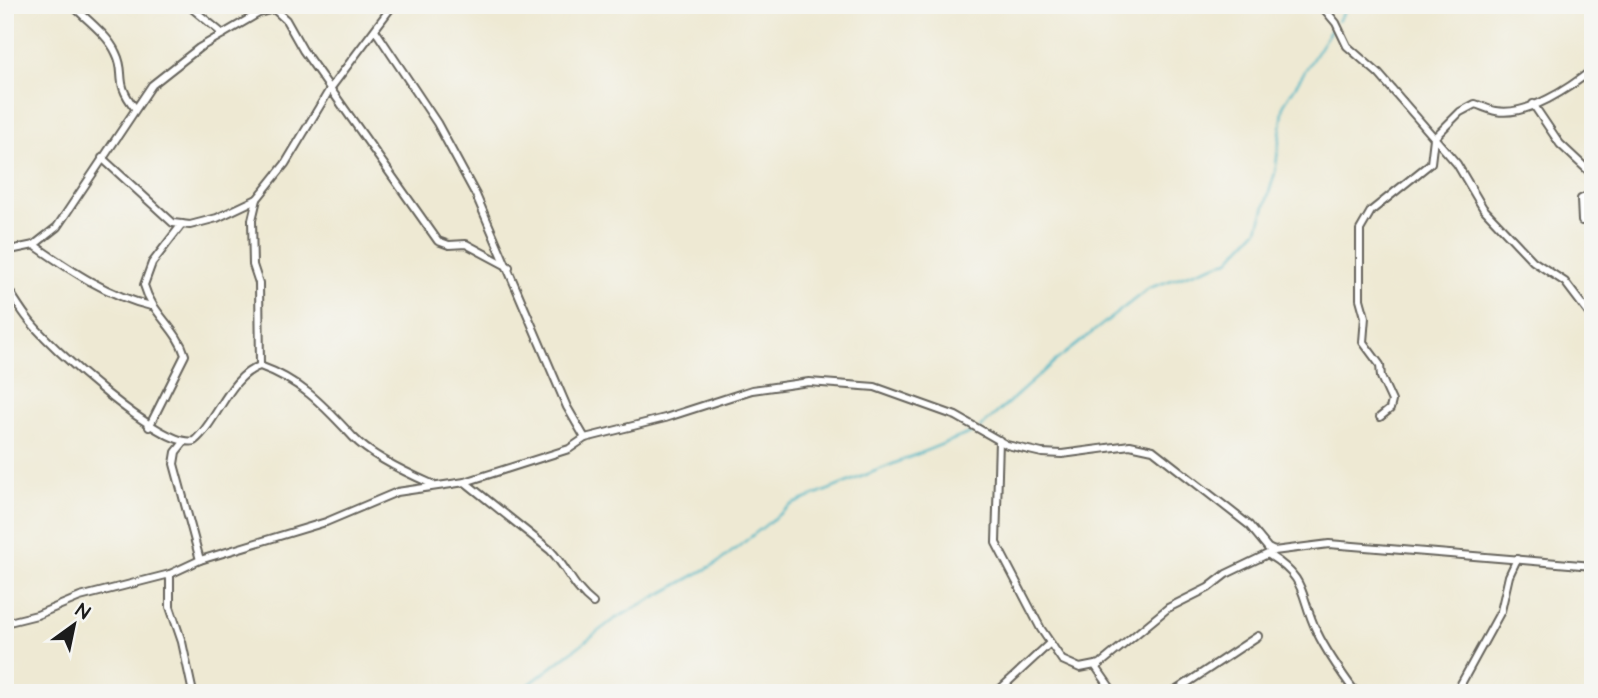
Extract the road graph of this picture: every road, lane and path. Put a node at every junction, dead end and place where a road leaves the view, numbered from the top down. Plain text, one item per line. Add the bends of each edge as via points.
1 (72, 5) edge
2 (188, 5) edge
3 (393, 5) edge
4 (1321, 5) edge
5 (375, 30) junction
6 (223, 34) junction
7 (1593, 69) edge
8 (330, 89) junction
9 (1533, 104) junction
10 (135, 108) junction
11 (1434, 138) junction
12 (102, 158) junction
13 (1593, 175) edge
14 (1593, 194) edge
15 (257, 199) junction
16 (1582, 221) dead end
17 (182, 224) junction
18 (34, 244) junction
19 (5, 251) edge
20 (509, 267) junction
21 (5, 285) edge
22 (151, 306) junction
23 (1593, 318) edge
24 (260, 366) junction
25 (1380, 417) dead end
26 (149, 427) junction
27 (585, 438) junction
28 (999, 440) junction
29 (184, 442) junction
30 (465, 482) junction
31 (434, 485) junction
32 (1272, 553) junction
33 (1517, 559) junction
34 (200, 560) junction
35 (1593, 566) edge
36 (170, 574) junction
37 (593, 603) dead end
38 (5, 623) edge
39 (1258, 636) dead end
40 (1051, 643) junction
41 (1096, 667) junction
42 (193, 693) edge
43 (996, 693) edge
44 (1114, 693) edge
45 (1172, 693) edge
46 (1356, 693) edge
47 (1456, 693) edge

1 - 10 street via 113,46 118,55 119,84
2 - 6 street
3 - 5 street
4 - 11 street via 1347,46 1379,74
5 - 8 street
5 - 20 street via 437,123
6 - 8 street via 274,9 286,20
6 - 10 street via 169,69
7 - 9 street via 1556,95
8 - 15 street
8 - 20 street via 438,241 466,244
9 - 11 street via 1511,111 1475,104
9 - 13 street via 1560,144
10 - 12 street
11 - 23 street via 1457,164 1483,208 1533,261 1565,282
11 - 25 street via 1431,163 1371,211 1360,230 1363,342 1381,367 1392,401
12 - 17 street via 173,223
12 - 18 street via 57,227
14 - 16 street via 1581,199
15 - 17 street via 217,218
15 - 24 street via 252,220
17 - 22 street via 146,278
18 - 19 street
18 - 22 street via 121,297
20 - 27 street via 567,407
21 - 26 street via 29,321
22 - 26 street via 185,355
24 - 29 street via 236,386 198,439
24 - 31 street via 317,398 365,446
26 - 29 street
27 - 28 street via 752,390 809,382 874,387 956,416
27 - 30 street via 569,449
28 - 32 street via 1062,454 1130,445 1153,450 1249,525
28 - 40 street via 996,543
29 - 34 street via 174,464
30 - 31 street
30 - 37 street via 550,550 562,562 568,578
31 - 34 street via 397,492 326,522
32 - 33 street via 1329,544
32 - 41 street via 1179,601
32 - 46 street via 1303,587 1318,634
33 - 35 street
33 - 47 street via 1508,576 1501,611
34 - 36 street
36 - 38 street via 80,597
36 - 42 street via 170,607
39 - 45 street
40 - 41 street via 1073,667
40 - 43 street
41 - 44 street

